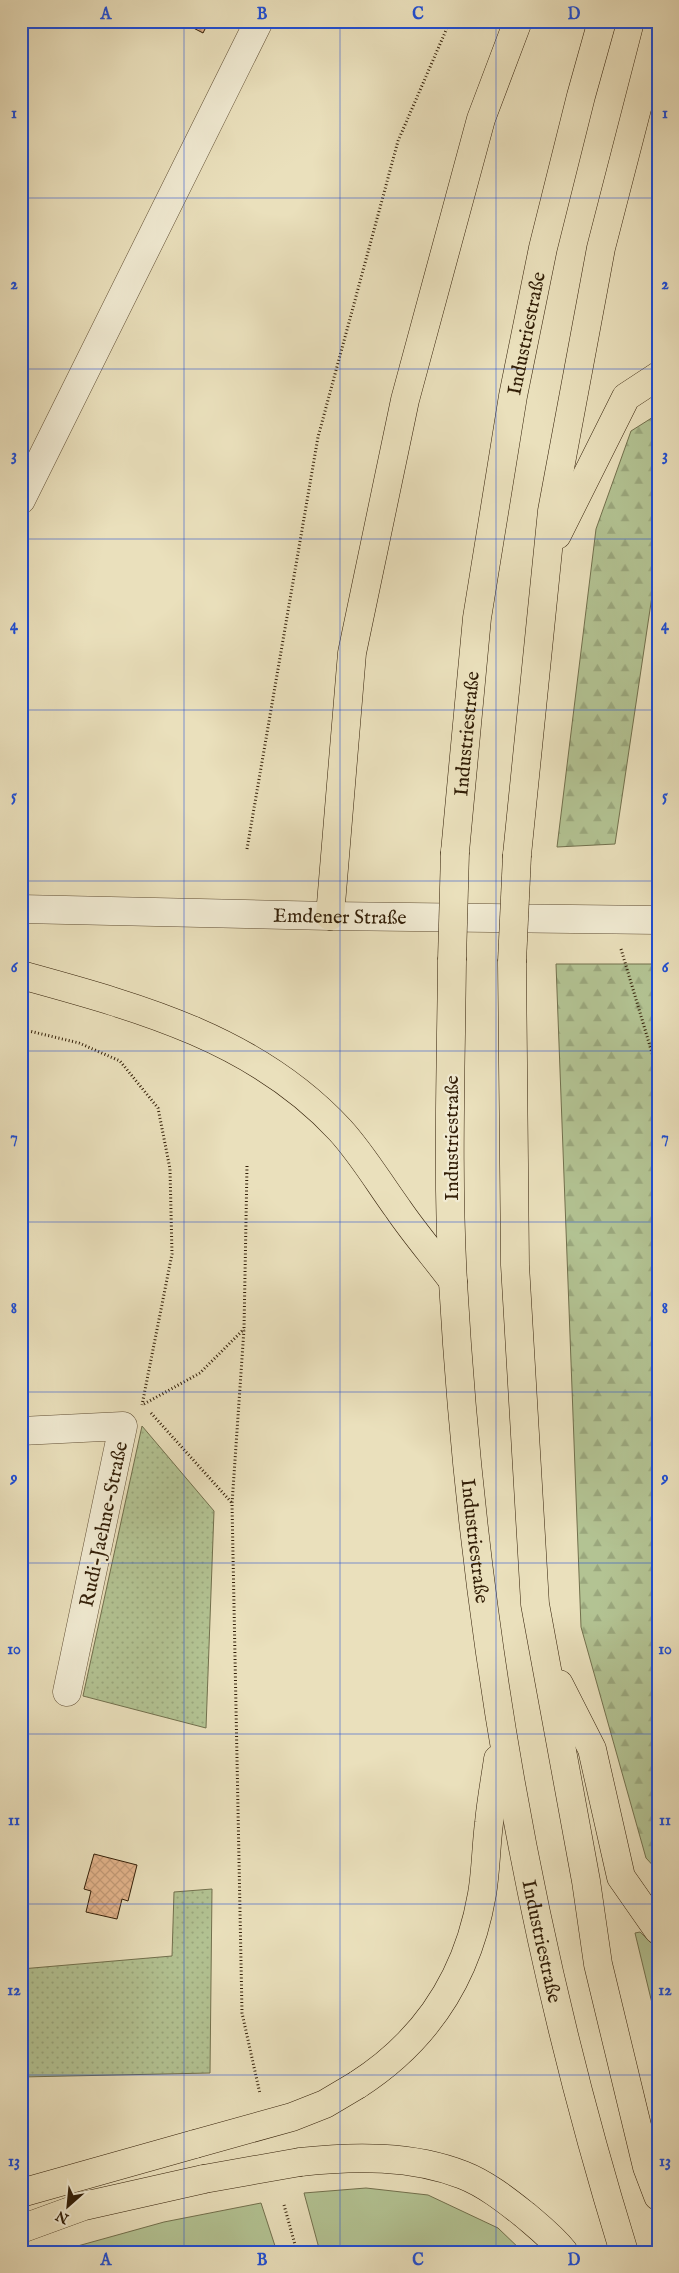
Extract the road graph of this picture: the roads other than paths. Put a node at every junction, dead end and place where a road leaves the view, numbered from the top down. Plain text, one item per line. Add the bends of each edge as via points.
1 (259, 21) edge
2 (518, 21) edge
3 (602, 21) edge
4 (658, 27) edge
5 (658, 376) edge
6 (21, 500) edge
7 (547, 554) junction
8 (21, 908) edge
9 (330, 916) junction
10 (658, 920) edge
11 (21, 975) edge
12 (453, 1281) junction
13 (21, 1432) edge
14 (544, 1656) junction
15 (67, 1692) dead end
16 (501, 1735) junction
17 (658, 1930) edge
18 (21, 2193) edge
19 (658, 2196) edge
20 (21, 2229) edge
21 (564, 2252) edge
22 (624, 2252) edge

1 - 6 street
2 - 9 highway via 481,119 405,400 352,654
3 - 12 highway, Industriestraße, bridge via 543,248 513,396 477,618 456,852 452,960
4 - 7 highway via 601,248 552,511
5 - 7 highway via 626,397
7 - 14 highway, bridge via 517,855 512,962 515,1265 535,1604
8 - 9 street, Emdener Straße
9 - 10 street, Emdener Straße
11 - 12 highway via 141,1011 203,1034 244,1053 271,1071 300,1092 340,1130
12 - 16 highway, Industriestraße via 472,1510
13 - 15 street, Rudi-Jaehne-Straße via 124,1426
14 - 17 highway via 592,1749 621,1876
14 - 19 highway via 586,1881 598,1964 647,2167
16 - 18 highway, bridge via 482,1894 470,1940 454,1983 428,2023 380,2070 325,2104 292,2117
16 - 22 highway, Industriestraße via 530,1891 570,2067
20 - 21 highway, bridge via 84,2206 204,2180 300,2162 337,2158 390,2159 425,2164 464,2176 504,2198

